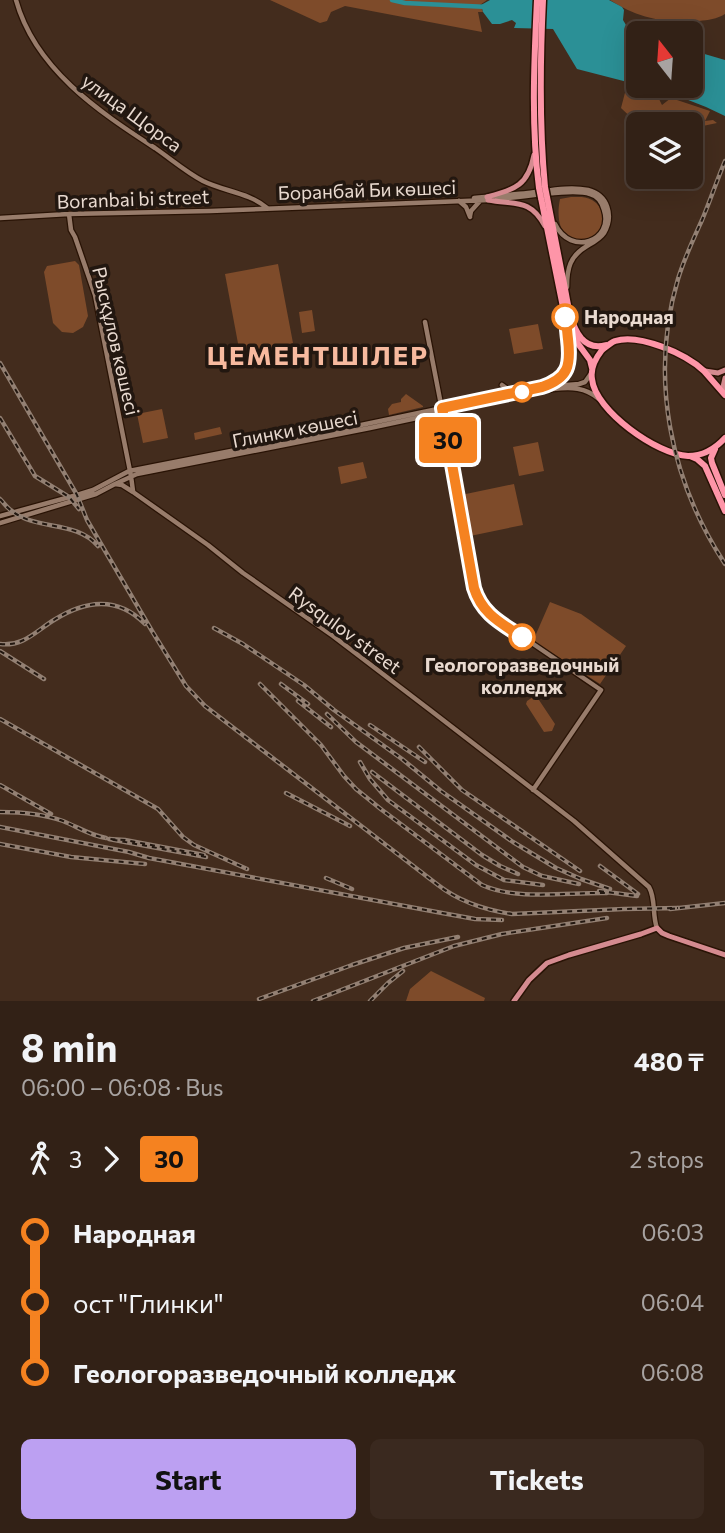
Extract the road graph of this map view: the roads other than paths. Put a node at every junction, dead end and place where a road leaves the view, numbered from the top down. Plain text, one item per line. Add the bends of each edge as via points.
1 (16, 0) edge
2 (540, 0) edge
3 (537, 106) junction
4 (535, 149) junction
5 (542, 187) junction
6 (488, 198) junction
7 (544, 198) junction
8 (468, 200) junction
9 (455, 201) junction
10 (480, 201) junction
11 (267, 208) junction
12 (69, 214) junction
13 (550, 215) junction
14 (0, 218) edge
15 (549, 238) junction
16 (598, 238) junction
17 (567, 295) junction
18 (425, 321) dead end
19 (566, 322) junction
20 (608, 345) junction
21 (592, 370) junction
22 (703, 370) junction
23 (725, 370) edge
24 (725, 378) edge
25 (502, 385) dead end
26 (542, 387) junction
27 (518, 393) junction
28 (725, 394) edge
29 (599, 399) junction
30 (442, 410) junction
31 (725, 438) edge
32 (715, 449) junction
33 (689, 456) junction
34 (130, 473) junction
35 (115, 484) junction
36 (133, 492) junction
37 (725, 495) edge
38 (725, 511) edge
39 (0, 516) edge
40 (0, 523) edge
41 (533, 790) junction
42 (657, 928) junction
43 (725, 954) edge
44 (514, 1001) edge

1 - 11 street, улица Щорса via 43,56 83,97 200,179
2 - 3 highway
3 - 4 highway
3 - 5 highway
4 - 5 highway
4 - 6 main road via 525,180
5 - 7 highway, bridge
6 - 8 street, Боранбай Би көшесі
6 - 10 street, Боранбай Би көшесі
6 - 15 main road via 530,208
6 - 16 street, Боранбай Би көшесі via 591,191 606,202 610,214 603,236
7 - 13 highway
7 - 15 highway
8 - 9 street, Боранбай Би көшесі
8 - 10 street, Боранбай Би көшесі
9 - 10 street via 464,204 470,217
9 - 11 street, Боранбай Би көшесі
11 - 12 street, Boranbai bi street
12 - 14 street, Boranbai bi street
12 - 34 street, Рысқұлов көшесі via 95,295
13 - 16 street via 567,240 576,243
13 - 17 highway
15 - 19 highway
16 - 17 street via 572,259
17 - 20 highway via 581,337 591,345
18 - 30 street
19 - 21 highway
19 - 26 street via 570,362 560,378
20 - 21 highway
20 - 22 highway via 631,340 659,346
21 - 26 street, Глинки көшесі via 585,383
21 - 29 highway
22 - 23 main road
22 - 28 highway
24 - 28 main road
25 - 27 street
26 - 27 street, Глинки көшесі
27 - 30 street, Глинки көшесі
29 - 30 street, Глинки көшесі via 586,390 565,387
29 - 33 highway via 641,436
30 - 34 street, Глинки көшесі
30 - 41 street via 477,598 492,617 601,690
31 - 32 highway
32 - 33 highway
32 - 37 highway via 712,463
33 - 38 highway via 705,466
34 - 35 street, Глинки көшесі
34 - 36 street, Рысқұлов көшесі
34 - 39 street, Глинки көшесі via 84,493
35 - 36 street, Rysqulov street
35 - 40 street, Глинки көшесі via 79,500
36 - 41 street, Rysqulov street via 333,636
41 - 42 street, Rysqulov street via 647,885
42 - 43 main road
42 - 44 main road via 547,963

